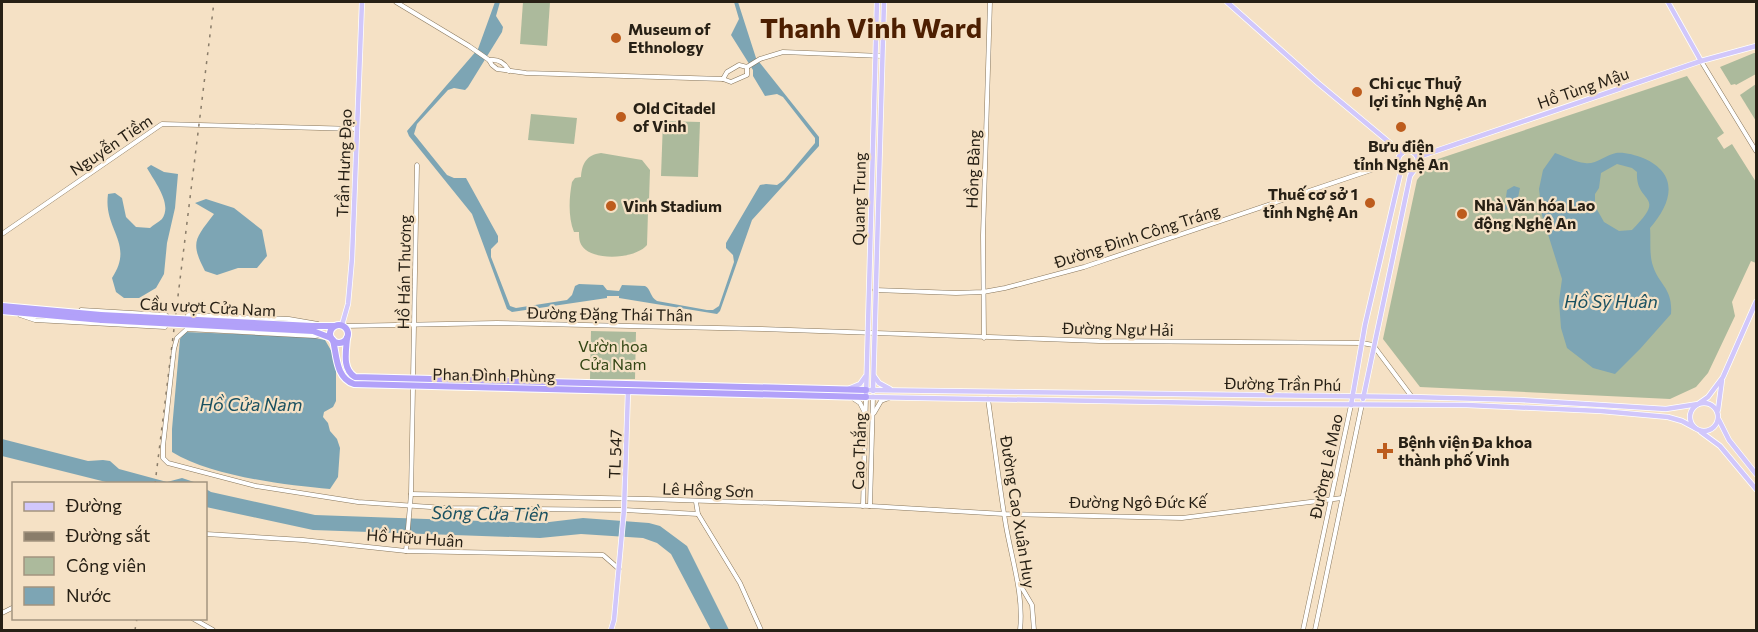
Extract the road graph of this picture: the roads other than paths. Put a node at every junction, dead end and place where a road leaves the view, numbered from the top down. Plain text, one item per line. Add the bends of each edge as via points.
1 (362, 2) edge
2 (396, 2) edge
3 (877, 2) edge
4 (884, 2) edge
5 (990, 2) edge
6 (1227, 2) edge
7 (1668, 2) edge
8 (1756, 46) edge
9 (875, 55) junction
10 (882, 56) junction
11 (488, 59) junction
12 (1701, 61) junction
13 (748, 66) junction
14 (509, 71) junction
15 (723, 79) junction
16 (873, 112) junction
17 (881, 112) junction
18 (357, 129) junction
19 (1756, 151) edge
20 (1402, 153) junction
21 (1418, 157) junction
22 (1399, 164) junction
23 (417, 165) dead end
24 (1416, 169) junction
25 (1394, 201) junction
26 (1404, 203) junction
27 (870, 232) junction
28 (878, 233) junction
29 (2, 234) edge
30 (868, 289) junction
31 (876, 290) junction
32 (982, 292) junction
33 (1756, 302) edge
34 (2, 306) edge
35 (37, 309) junction
36 (2, 311) edge
37 (16, 313) junction
38 (101, 318) junction
39 (338, 325) junction
40 (415, 325) junction
41 (187, 328) junction
42 (313, 328) junction
43 (868, 333) junction
44 (324, 334) junction
45 (874, 334) junction
46 (348, 338) junction
47 (984, 338) junction
48 (332, 339) junction
49 (1362, 343) junction
50 (1373, 345) junction
51 (867, 372) junction
52 (873, 372) junction
53 (1723, 377) junction
54 (413, 383) junction
55 (530, 386) junction
56 (638, 388) junction
57 (892, 390) junction
58 (628, 391) junction
59 (845, 393) junction
60 (870, 393) junction
61 (1102, 393) junction
62 (921, 394) junction
63 (1172, 394) junction
64 (988, 395) junction
65 (1226, 395) junction
66 (892, 397) junction
67 (1353, 397) junction
68 (1364, 397) junction
69 (1412, 397) junction
70 (1488, 399) junction
71 (1507, 399) junction
72 (1102, 401) junction
73 (1172, 402) junction
74 (1226, 403) junction
75 (1362, 404) junction
76 (1698, 404) junction
77 (1351, 405) junction
78 (1602, 405) junction
79 (1487, 406) junction
80 (1507, 406) junction
81 (1601, 411) junction
82 (1718, 415) junction
83 (866, 418) junction
84 (872, 418) junction
85 (1697, 429) junction
86 (864, 465) junction
87 (871, 465) junction
88 (1756, 474) edge
89 (1756, 489) edge
90 (411, 494) junction
91 (1342, 498) junction
92 (625, 499) junction
93 (1331, 500) junction
94 (696, 502) junction
95 (863, 506) junction
96 (870, 506) junction
97 (410, 508) junction
98 (624, 510) junction
99 (698, 514) junction
100 (1004, 514) junction
101 (207, 534) edge
102 (406, 551) junction
103 (619, 570) junction
104 (1017, 579) junction
105 (196, 620) edge
106 (213, 630) edge
107 (611, 630) edge
108 (761, 630) edge
109 (1020, 630) edge
110 (1034, 630) edge
111 (1304, 630) edge
112 (1315, 630) edge

1 - 18 main road, Trần Hưng Đạo
2 - 11 street
3 - 9 main road, Quang Trung
4 - 10 main road, Quang Trung
5 - 32 street, Hồng Bàng
6 - 20 main road
7 - 12 main road
8 - 12 main road, Hồ Tùng Mậu
9 - 10 street
9 - 13 street via 783,52
9 - 16 main road, Quang Trung
10 - 17 main road, Quang Trung
11 - 14 street via 503,63
11 - 14 street via 497,69
12 - 19 street
12 - 21 main road, Hồ Tùng Mậu
13 - 15 street via 739,65
13 - 15 street via 744,77 731,82
14 - 15 street
16 - 17 main road
16 - 27 main road, Quang Trung
17 - 28 main road, Quang Trung
18 - 29 street, Nguyễn Tiềm via 162,124
18 - 39 main road, Trần Hưng Đạo via 348,304
20 - 21 main road via 1411,151
20 - 22 main road
21 - 24 main road
22 - 24 main road via 1407,171
22 - 25 main road, Đường Lê Mao
22 - 32 street, Đường Đinh Công Tráng via 1084,267
23 - 40 street, Hồ Hán Thương
24 - 26 main road, Đường Lê Mao via 1410,176
25 - 26 main road
25 - 49 main road, Đường Lê Mao
26 - 50 main road, Đường Lê Mao
27 - 28 main road
27 - 30 main road, Quang Trung
28 - 31 main road, Quang Trung
30 - 31 main road
30 - 43 main road, Quang Trung
31 - 32 street, Đường Đinh Công Tráng
31 - 45 main road, Quang Trung
32 - 47 street, Hồng Bàng
33 - 53 main road
34 - 35 highway
35 - 37 street via 166,315 166,322 165,327 74,323 35,320
35 - 38 highway
36 - 37 highway
37 - 38 highway
38 - 42 highway, Cầu vượt Cửa Nam, bridge
39 - 40 street, Đường Đặng Thái Thân
39 - 41 street, Đường Đặng Thái Thân via 188,315
39 - 42 highway
39 - 46 highway via 348,331
39 - 48 highway via 330,331
40 - 43 street, Đường Đặng Thái Thân via 497,323
40 - 54 street, Hồ Hán Thương
41 - 44 street
41 - 97 street via 177,338 174,349 163,446 166,461 269,489
42 - 44 highway
43 - 45 street, Đường Đặng Thái Thân
43 - 51 main road, Quang Trung
44 - 48 highway
45 - 47 street, Đường Ngư Hải
45 - 52 main road, Quang Trung
46 - 48 highway via 342,343
46 - 54 highway, Phan Đình Phùng via 346,365 351,375
47 - 49 street, Đường Ngư Hải
48 - 54 highway, Phan Đình Phùng via 340,372 348,382
49 - 50 street, Đường Ngư Hải
49 - 67 main road, Đường Lê Mao
50 - 68 main road, Đường Lê Mao
50 - 69 street
51 - 59 main road via 863,382
51 - 60 main road, Quang Trung
52 - 57 main road via 879,383
52 - 60 main road, Quang Trung
53 - 76 main road
53 - 82 main road
54 - 55 highway, Phan Đình Phùng
54 - 90 street, Hồ Hán Thương
55 - 56 highway, Phan Đình Phùng
55 - 58 highway, Phan Đình Phùng
56 - 58 highway, Phan Đình Phùng
56 - 59 highway, Phan Đình Phùng
57 - 60 main road, Đường Trần Phú
57 - 62 main road, Đường Trần Phú
58 - 92 main road, TL 547
59 - 60 highway, Phan Đình Phùng
59 - 83 street via 860,403
60 - 66 main road, Đường Trần Phú
60 - 83 street
60 - 84 street, Cao Thắng
61 - 63 main road, Đường Trần Phú
61 - 64 main road, Đường Trần Phú
61 - 72 main road
62 - 64 main road, Đường Trần Phú
62 - 66 main road, Đường Trần Phú
63 - 65 main road, Đường Trần Phú
63 - 73 main road
64 - 72 main road, Đường Trần Phú
64 - 100 street, Đường Cao Xuân Huy
65 - 67 main road, Đường Trần Phú
65 - 74 main road
66 - 84 street via 881,401
67 - 68 main road, Đường Trần Phú
67 - 77 main road, Đường Lê Mao
68 - 69 main road, Đường Trần Phú
68 - 75 main road, Đường Lê Mao
69 - 70 main road, Đường Trần Phú
70 - 71 main road, Đường Trần Phú
70 - 79 main road
71 - 78 main road, Đường Trần Phú
71 - 80 main road
72 - 73 main road, Đường Trần Phú
73 - 74 main road, Đường Trần Phú
74 - 77 main road, Đường Trần Phú
75 - 77 main road, Đường Trần Phú
75 - 79 main road, Đường Trần Phú
75 - 91 street, Đường Lê Mao
76 - 78 main road, Đường Trần Phú via 1666,409
76 - 82 main road via 1712,405
76 - 85 main road via 1690,416
77 - 93 street, Đường Lê Mao
78 - 81 main road
79 - 80 main road, Đường Trần Phú
80 - 81 main road, Đường Trần Phú
81 - 85 main road, Đường Trần Phú via 1668,417
82 - 85 main road via 1712,429
82 - 88 main road via 1729,440
83 - 84 street
83 - 86 street
84 - 87 street, Cao Thắng
85 - 89 main road, Đường Trần Phú via 1720,446
86 - 87 street
86 - 95 street
87 - 96 street, Cao Thắng
90 - 92 street, Lê Hồng Sơn
90 - 97 street, Hồ Hán Thương
91 - 93 street, Đường Ngô Đức Kế
91 - 112 street, Đường Lê Mao
92 - 94 street, Lê Hồng Sơn
92 - 98 main road, TL 547
93 - 100 street, Đường Ngô Đức Kế via 1182,518
93 - 111 street, Đường Lê Mao
94 - 95 street, Lê Hồng Sơn
94 - 99 street
95 - 96 street, Lê Hồng Sơn
96 - 100 street, Lê Hồng Sơn
97 - 98 street
97 - 102 street, Hồ Hán Thương
98 - 99 street
98 - 103 main road, TL 547
99 - 108 street via 740,583
100 - 104 street, Đường Cao Xuân Huy
101 - 102 street, Hồ Hữu Huân
102 - 103 street, Hồ Hữu Huân via 603,555
103 - 107 main road
104 - 109 street, Đường Cao Xuân Huy
104 - 110 street via 1032,605
105 - 106 street

